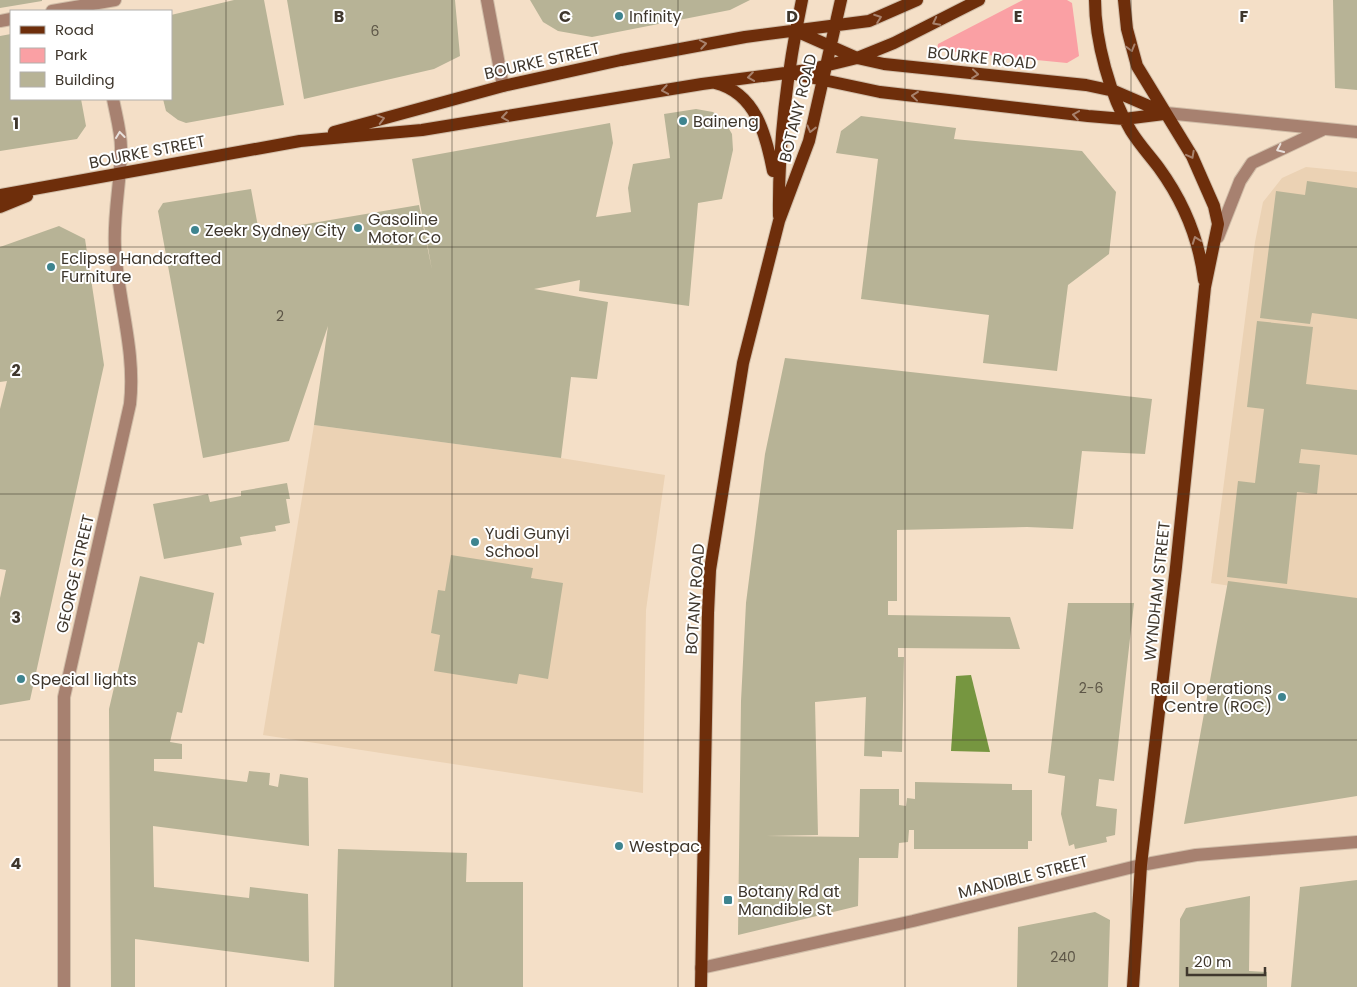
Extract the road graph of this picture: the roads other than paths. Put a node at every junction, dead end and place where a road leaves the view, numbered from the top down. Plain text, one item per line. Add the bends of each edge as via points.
1 (115, 0) edge
2 (486, 0) edge
3 (802, 0) edge
4 (841, 0) edge
5 (917, 0) edge
6 (979, 0) edge
7 (1095, 0) edge
8 (1124, 0) edge
9 (97, 5) edge
10 (60, 10) edge
11 (835, 26) junction
12 (796, 31) junction
13 (830, 47) junction
14 (857, 58) junction
15 (826, 66) junction
16 (788, 72) junction
17 (822, 81) junction
18 (713, 82) junction
19 (503, 86) junction
20 (1114, 91) junction
21 (113, 100) edge
22 (1166, 113) junction
23 (1124, 119) junction
24 (1324, 129) junction
25 (1357, 132) edge
26 (300, 141) junction
27 (119, 172) junction
28 (47, 187) junction
29 (0, 195) edge
30 (0, 207) edge
31 (779, 220) junction
32 (1216, 243) junction
33 (1204, 287) junction
34 (1357, 842) edge
35 (1141, 865) junction
36 (702, 968) junction
37 (64, 987) edge
38 (701, 987) edge
39 (1133, 987) edge

1 - 9 street
2 - 19 street
3 - 12 main road, BOTANY ROAD
4 - 11 main road, BOTANY ROAD
11 -> 5 main road, BOURKE STREET via 869,21
6 -> 14 main road, BOURKE STREET
7 - 20 main road, WYNDHAM STREET via 1099,46
8 -> 22 main road, WYNDHAM STREET via 1126,29 1137,66
9 - 10 street
11 - 12 main road, BOURKE STREET
11 - 13 main road, BOTANY ROAD
12 - 13 main road, BOURKE ROAD
12 - 16 main road, BOTANY ROAD
19 -> 12 main road, BOURKE STREET via 674,49
13 - 14 main road, BOURKE ROAD
13 - 15 main road, BOTANY ROAD
14 - 15 main road, BOURKE STREET
14 -> 20 main road, BOURKE ROAD via 896,66 1069,83
15 - 16 main road, BOURKE STREET
15 - 17 main road, BOTANY ROAD
16 - 17 main road, BOURKE ROAD
16 -> 18 main road, BOURKE STREET
16 - 31 main road, BOTANY ROAD via 778,156
23 -> 17 main road, BOURKE ROAD via 880,92
17 -> 31 main road, BOTANY ROAD via 803,160
18 -> 26 main road, BOURKE STREET via 431,128
18 - 31 main road via 738,93 758,120 770,158
26 -> 19 main road, BOURKE STREET
20 - 22 main road, BOURKE ROAD
20 - 23 main road, WYNDHAM STREET
27 -> 21 street, GEORGE STREET via 120,138
22 - 23 main road, BOURKE ROAD
22 - 24 street, BOURKE ROAD
22 -> 32 main road, WYNDHAM STREET via 1192,156 1214,206 1218,224
33 -> 23 main road, WYNDHAM STREET via 1198,244 1187,216 1172,188
24 - 25 street, BOURKE ROAD
24 -> 32 street via 1252,163 1240,181
26 - 27 main road, BOURKE STREET
27 - 28 main road, BOURKE STREET
27 - 37 street, GEORGE STREET via 114,219 115,250 132,382 130,404 64,697
28 - 29 main road, BOURKE STREET
28 - 30 main road
31 - 36 main road, BOTANY ROAD via 743,363 710,570
32 - 33 main road, WYNDHAM STREET
33 - 35 main road, WYNDHAM STREET via 1176,567
34 - 35 street, MANDIBLE STREET via 1196,856
35 - 36 street, MANDIBLE STREET
35 - 39 main road, WYNDHAM STREET
36 - 38 main road, BOTANY ROAD

